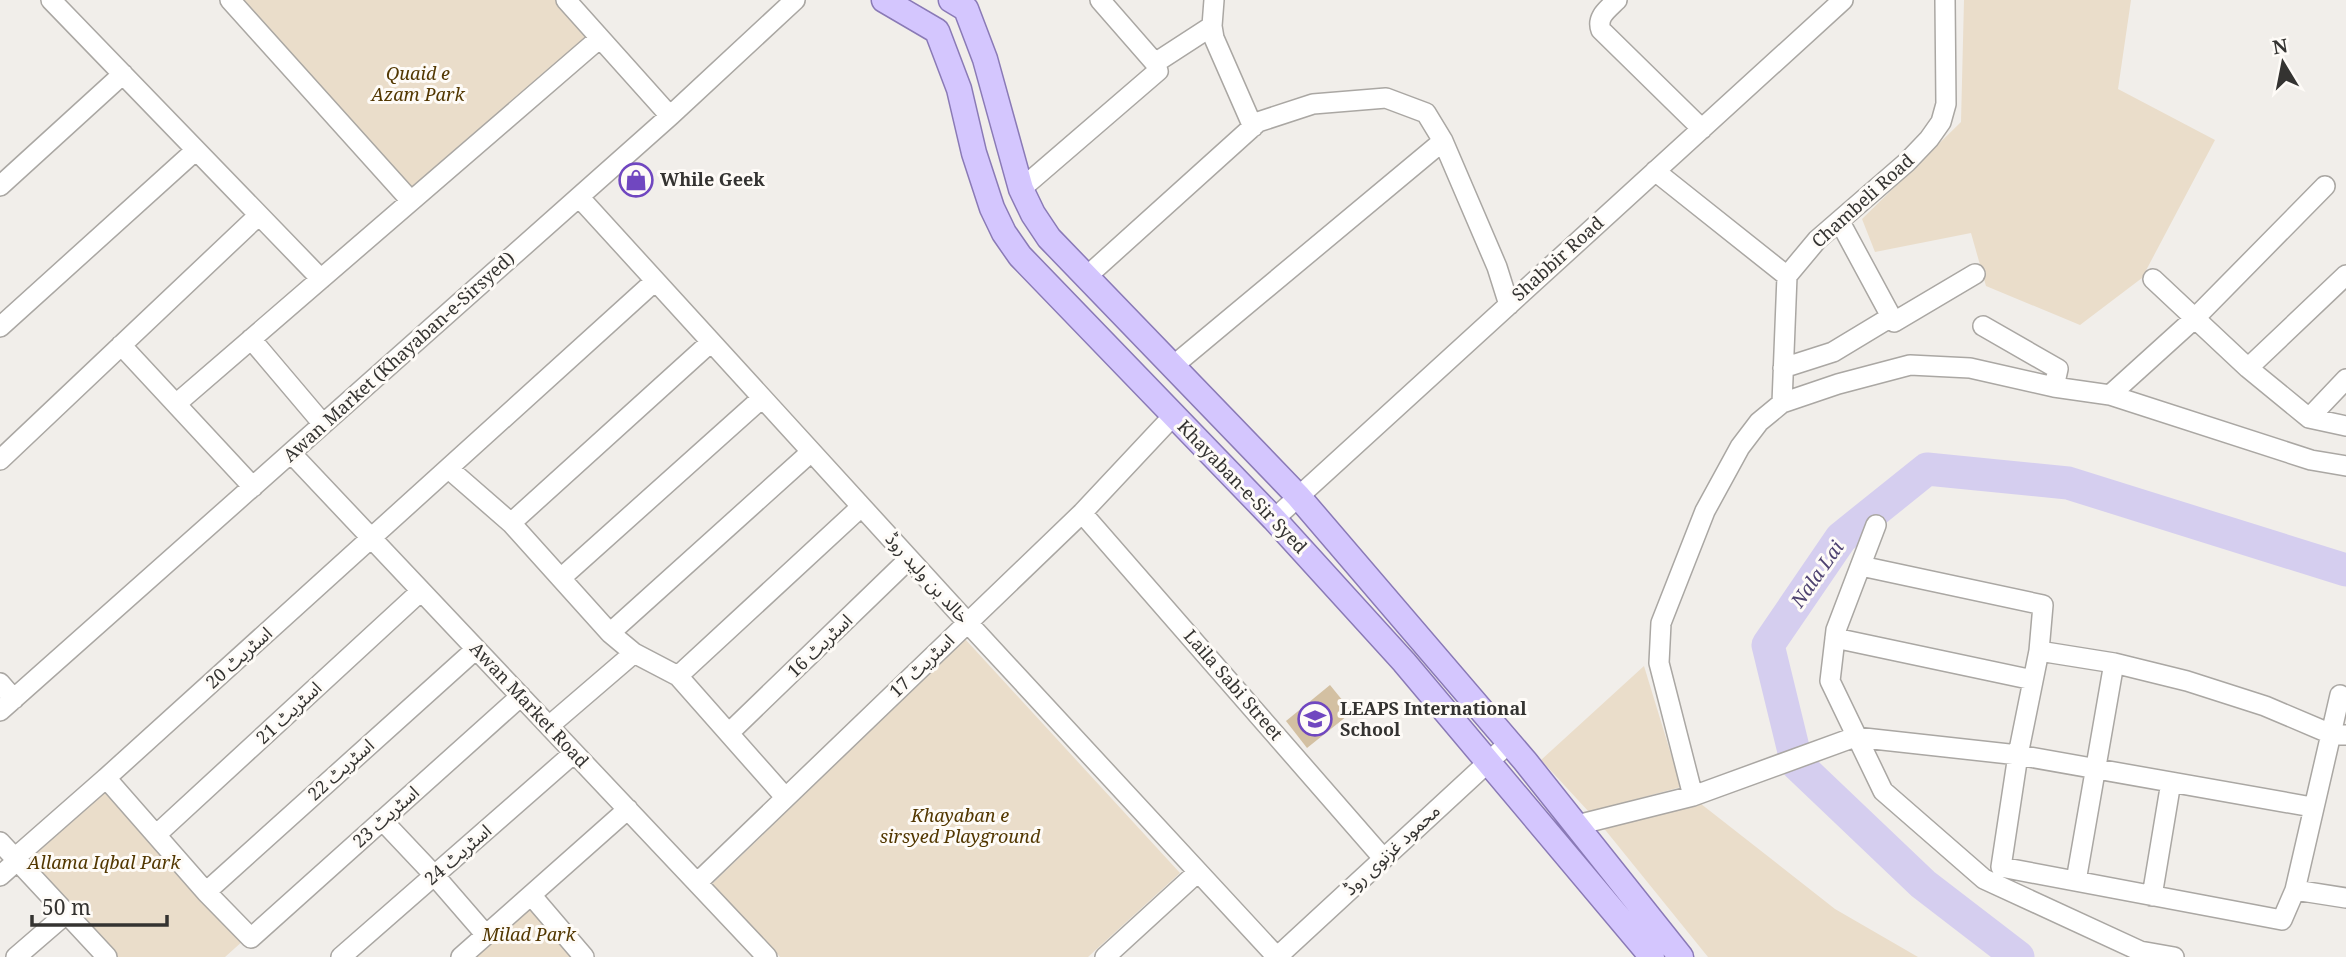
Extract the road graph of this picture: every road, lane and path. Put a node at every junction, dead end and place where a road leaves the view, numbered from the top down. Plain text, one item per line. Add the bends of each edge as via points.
1 (51, 0) edge
2 (566, 0) edge
3 (795, 0) edge
4 (884, 0) edge
5 (951, 0) edge
6 (1100, 0) edge
7 (1214, 0) edge
8 (1617, 0) edge
9 (1843, 0) edge
10 (1945, 0) edge
11 (232, 1) edge
12 (1212, 26) junction
13 (600, 38) junction
14 (1157, 67) junction
15 (123, 74) junction
16 (670, 116) junction
17 (1253, 127) junction
18 (1702, 129) junction
19 (1443, 141) junction
20 (196, 150) junction
21 (1655, 171) junction
22 (0, 186) edge
23 (2325, 186) dead end
24 (1021, 189) junction
25 (579, 198) junction
26 (411, 201) junction
27 (259, 215) junction
28 (1840, 222) junction
29 (1975, 274) dead end
30 (2346, 275) edge
31 (1787, 276) junction
32 (1086, 278) junction
33 (321, 279) junction
34 (2153, 279) dead end
35 (655, 281) junction
36 (1509, 304) junction
37 (1891, 317) junction
38 (2194, 319) junction
39 (1983, 326) dead end
40 (0, 327) edge
41 (251, 339) junction
42 (711, 342) junction
43 (121, 345) junction
44 (1173, 366) junction
45 (1783, 368) junction
46 (2248, 368) junction
47 (2346, 379) edge
48 (2054, 387) junction
49 (2110, 395) junction
50 (762, 398) junction
51 (1782, 403) junction
52 (176, 404) junction
53 (1173, 416) junction
54 (2309, 418) junction
55 (323, 424) junction
56 (2346, 426) edge
57 (811, 452) junction
58 (291, 453) junction
59 (0, 460) edge
60 (2346, 466) edge
61 (449, 468) junction
62 (253, 487) junction
63 (1298, 496) junction
64 (861, 507) junction
65 (1082, 513) junction
66 (1273, 519) junction
67 (511, 523) junction
68 (1876, 525) dead end
69 (372, 539) junction
70 (909, 559) junction
71 (1861, 566) junction
72 (561, 578) junction
73 (422, 591) junction
74 (967, 622) junction
75 (610, 633) junction
76 (1835, 638) junction
77 (476, 649) junction
78 (2039, 650) junction
79 (634, 653) junction
80 (2113, 663) junction
81 (678, 676) junction
82 (2033, 680) junction
83 (0, 683) edge
84 (2340, 695) dead end
85 (521, 696) junction
86 (7, 705) edge
87 (549, 726) junction
88 (730, 733) junction
89 (2338, 735) edge
90 (1847, 740) junction
91 (1509, 743) junction
92 (575, 753) junction
93 (2018, 755) junction
94 (1488, 762) junction
95 (2095, 769) junction
96 (106, 778) junction
97 (2171, 782) junction
98 (1699, 794) junction
99 (785, 797) junction
100 (2312, 807) junction
101 (628, 809) junction
102 (382, 820) junction
103 (1577, 825) junction
104 (156, 835) junction
105 (0, 842) edge
106 (1383, 858) junction
107 (17, 859) junction
108 (1198, 872) junction
109 (434, 875) junction
110 (0, 876) edge
111 (2076, 881) junction
112 (697, 883) junction
113 (2295, 890) junction
114 (206, 892) junction
115 (531, 895) junction
116 (2152, 896) junction
117 (2346, 898) edge
118 (67, 913) junction
119 (486, 936) junction
120 (16, 957) edge
121 (107, 957) edge
122 (341, 957) edge
123 (461, 957) edge
124 (584, 957) edge
125 (767, 957) edge
126 (1105, 957) edge
127 (1277, 957) edge
128 (1652, 957) edge
129 (1681, 957) edge
130 (2174, 957) edge

1 - 15 street
2 - 13 street
3 - 16 street, Awan Market (Khayaban-e-Sirsyed)
4 - 53 main road, Khayaban-e-Sir Syed via 937,32 1004,233 1020,256
5 - 24 main road, Khayaban-e-Sir Syed via 965,9 985,59
6 - 14 street
7 - 12 street
8 - 18 street via 1600,18 1601,30
9 - 18 street, Shabbir Road
10 - 28 street, Chambeli Road via 1946,104 1941,122 1907,162
11 - 26 street
12 - 14 street
12 - 17 street
13 - 16 street
13 - 26 street
14 - 24 street
15 - 20 street
15 - 22 street
16 - 25 street, Awan Market (Khayaban-e-Sirsyed)
17 - 19 street via 1313,104 1387,98 1426,113
17 - 32 street
18 - 21 street, Shabbir Road
19 - 36 street
19 - 44 street
20 - 27 street
20 - 40 street
21 - 31 street
21 - 36 street, Shabbir Road
23 - 38 street
24 - 32 main road, Khayaban-e-Sir Syed via 1049,238
25 - 35 street, خالد بن ولید روڈ
25 - 55 street, Awan Market (Khayaban-e-Sirsyed)
26 - 33 street
27 - 33 street
27 - 43 street
28 - 31 street, Chambeli Road via 1817,240
28 - 37 street
29 - 37 street via 1894,322
30 - 46 street
31 - 45 street
32 - 44 main road, Khayaban-e-Sir Syed
33 - 41 street
34 - 38 street
35 - 42 street, خالد بن ولید روڈ
35 - 61 street, اسٹریٹ 20
36 - 63 street, Shabbir Road
37 - 45 street via 1833,352
38 - 46 street
38 - 49 street
39 - 48 street via 2058,369
41 - 52 street
41 - 55 street
42 - 50 street, خالد بن ولید روڈ
42 - 67 street
43 - 52 street
43 - 59 street
44 - 63 main road, Khayaban-e-Sir Syed
45 - 51 street
46 - 54 street
47 - 54 street
48 - 49 street
48 - 51 street via 1970,368 1910,365
49 - 60 street via 2311,460
50 - 57 street, خالد بن ولید روڈ
50 - 72 street
51 - 98 street via 1759,422 1740,447 1705,511 1661,622 1660,663
52 - 62 street
53 - 65 street, اسٹریٹ 17
53 - 66 main road, Khayaban-e-Sir Syed
54 - 56 street
55 - 58 street, Awan Market (Khayaban-e-Sirsyed)
57 - 64 street, خالد بن ولید روڈ
57 - 75 street
58 - 62 street, Awan Market (Khayaban-e-Sirsyed)
58 - 69 street, Awan Market Road
61 - 67 street
61 - 69 street, اسٹریٹ 20
62 - 86 street, Awan Market (Khayaban-e-Sirsyed)
63 - 66 street, Shabbir Road
63 - 91 main road, Khayaban-e-Sir Syed
64 - 70 street, خالد بن ولید روڈ
64 - 81 street
65 - 74 street, اسٹریٹ 17
65 - 106 street, Laila Sabi Street
66 - 94 main road, Khayaban-e-Sir Syed
67 - 72 street
68 - 71 street
69 - 73 street, Awan Market Road
69 - 96 street, اسٹریٹ 20
70 - 74 street, خالد بن ولید روڈ
70 - 88 street, اسٹریٹ 16
71 - 76 street
71 - 78 street via 2043,605
72 - 75 street
73 - 77 street, Awan Market Road
73 - 104 street, اسٹریٹ 21
74 - 99 street, اسٹریٹ 17
74 - 108 street, خالد بن ولید روڈ
75 - 79 street
76 - 82 street
76 - 90 street via 1830,681
77 - 85 street, Awan Market Road
77 - 114 street, اسٹریٹ 22
78 - 80 street
78 - 82 street
79 - 81 street
79 - 87 street
80 - 89 street via 2188,681
80 - 95 street
81 - 88 street
82 - 93 street
83 - 86 street
84 - 89 street
85 - 87 street, Awan Market Road
85 - 102 street, اسٹریٹ 23
87 - 92 street, Awan Market Road
88 - 99 street
89 - 100 street
90 - 93 street
90 - 98 street
90 - 130 street via 1883,791 1984,879 2140,951
91 - 94 street, محمود غزنوی روڈ
91 - 103 main road, Khayaban-e-Sir Syed
92 - 101 street, Awan Market Road
92 - 109 street, اسٹریٹ 24
93 - 95 street
93 - 111 street via 2001,867
94 - 106 street, محمود غزنوی روڈ
94 - 128 main road, Khayaban-e-Sir Syed
95 - 97 street
95 - 111 street
96 - 104 street
96 - 107 street, اسٹریٹ 20
97 - 100 street
97 - 116 street
98 - 103 street
99 - 112 street, اسٹریٹ 17
100 - 113 street
101 - 112 street, Awan Market Road
101 - 115 street
102 - 109 street
102 - 114 street, اسٹریٹ 23 via 251,938
103 - 129 main road, Khayaban-e-Sir Syed
104 - 114 street
105 - 107 street
106 - 127 street, محمود غزنوی روڈ
107 - 110 street, اسٹریٹ 20
107 - 118 street
108 - 126 street
108 - 127 street, خالد بن ولید روڈ
109 - 119 street
109 - 122 street, اسٹریٹ 24
111 - 116 street
112 - 125 street, Awan Market Road
113 - 116 street via 2283,920
113 - 117 street
115 - 119 street
115 - 124 street
118 - 120 street
118 - 121 street
119 - 123 street

